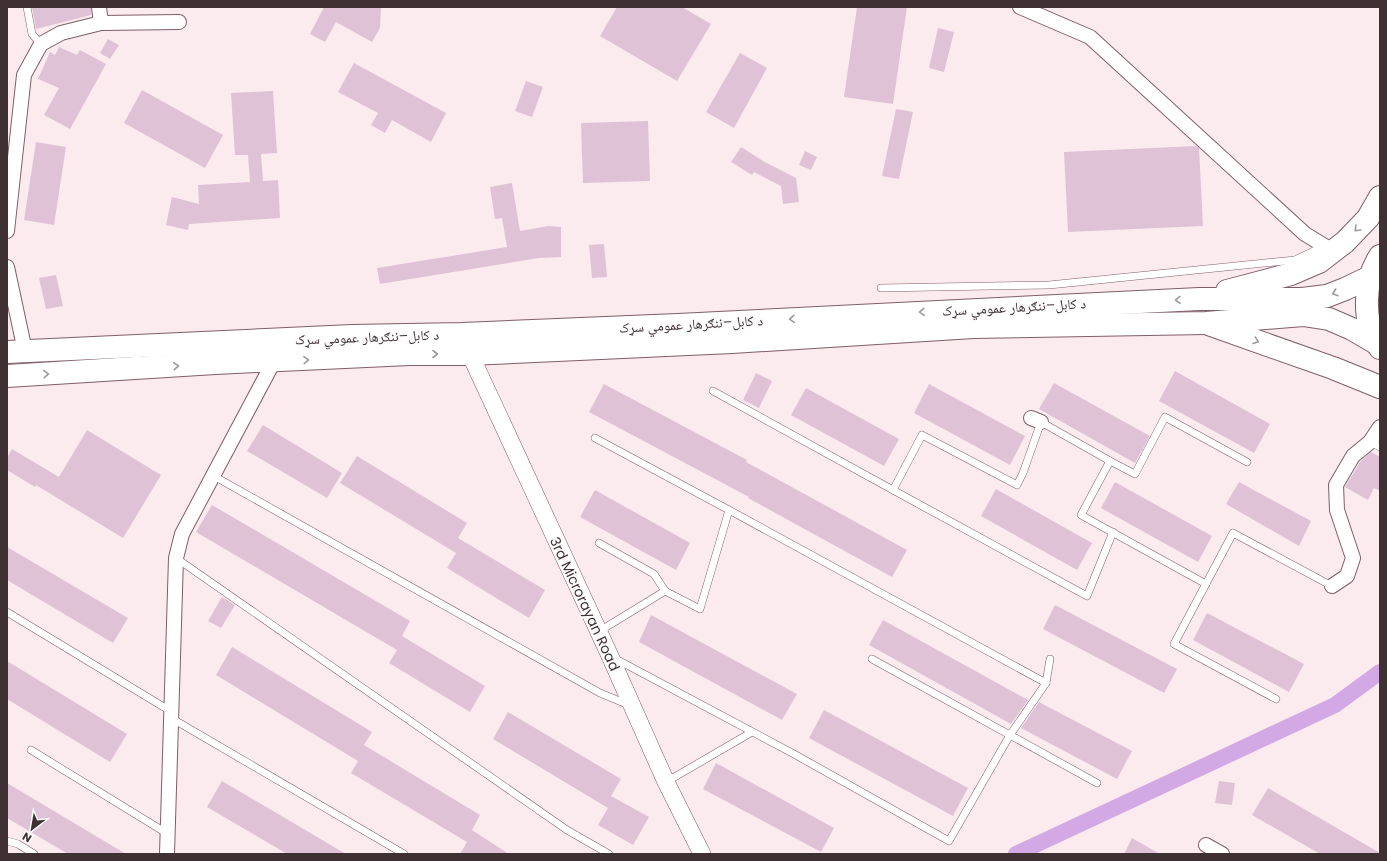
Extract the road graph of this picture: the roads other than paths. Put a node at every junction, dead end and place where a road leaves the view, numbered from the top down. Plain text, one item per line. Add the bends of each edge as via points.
1 (27, 7) edge
2 (99, 7) edge
3 (1020, 7) edge
4 (179, 22) dead end
5 (101, 23) junction
6 (41, 44) junction
7 (1380, 197) edge
8 (7, 232) edge
9 (1328, 249) junction
10 (1380, 256) edge
11 (7, 267) edge
12 (1370, 277) junction
13 (881, 288) dead end
14 (1199, 299) junction
15 (1206, 323) junction
16 (1378, 346) edge
17 (12, 351) edge
18 (470, 354) junction
19 (274, 361) junction
20 (7, 376) edge
21 (1380, 387) edge
22 (713, 391) dead end
23 (1380, 427) edge
24 (595, 438) dead end
25 (1375, 444) edge
26 (1110, 461) junction
27 (1247, 462) dead end
28 (212, 475) junction
29 (893, 490) junction
30 (729, 510) junction
31 (1113, 532) junction
32 (599, 543) dead end
33 (176, 558) junction
34 (1206, 584) junction
35 (1332, 586) joint
36 (665, 591) junction
37 (7, 612) edge
38 (598, 632) junction
39 (610, 656) junction
40 (872, 659) dead end
41 (1050, 659) dead end
42 (1046, 683) junction
43 (1276, 699) dead end
44 (632, 706) junction
45 (171, 715) junction
46 (752, 732) junction
47 (1010, 734) junction
48 (31, 750) dead end
49 (666, 782) junction
50 (1097, 783) dead end
51 (168, 834) junction
52 (7, 841) edge
53 (1206, 845) dead end
54 (34, 854) edge
55 (167, 854) edge
56 (404, 854) edge
57 (609, 854) edge
58 (702, 854) edge
59 (1222, 854) edge

1 - 6 lane via 32,34
2 - 5 street
3 - 9 street via 1090,37 1305,234
4 - 5 street
5 - 6 street via 61,33
6 - 8 street via 24,75
7 -> 9 main road via 1368,218 1345,242
9 - 13 lane via 1295,260 1049,285
9 - 14 main road via 1319,262 1290,274
10 - 12 main road
11 - 17 street
12 -> 14 main road, د کابل–ننګرهار عمومي سړک via 1327,296 1302,299
12 - 16 main road via 1367,299 1369,321
14 -> 17 main road, د کابل–ننګرهار عمومي سړک via 647,326
15 - 16 main road, د کابل–ننګرهار عمومي سړک via 1303,314 1329,319 1352,329
15 - 18 main road, د کابل–ننګرهار عمومي سړک via 973,327 732,342
15 -> 21 main road
19 -> 18 main road, د کابل–ننګرهار عمومي سړک via 409,354
18 - 38 street, 3rd Microrayan Road
20 -> 19 main road, د کابل–ننګرهار عمومي سړک
19 - 28 street
22 - 29 lane
23 - 25 street
24 - 30 lane
25 - 35 street via 1353,456 1336,485 1337,510 1353,558 1347,576
26 - 27 lane via 1135,474 1165,417
26 - 29 lane via 1036,420 1023,473 1017,485 922,435
26 - 31 lane via 1081,515
28 - 33 street via 182,534
28 - 44 lane via 600,693
29 - 31 lane via 1087,596
30 - 36 lane via 700,609
30 - 42 lane
31 - 34 lane
32 - 36 lane via 654,574
33 - 45 street
33 - 57 lane via 567,830
34 - 35 lane via 1233,533
34 - 43 lane via 1174,644
36 - 38 lane
37 - 45 lane
38 - 39 street, 3rd Microrayan Road
39 - 44 street, 3rd Microrayan Road
39 - 46 lane
40 - 47 lane
41 - 42 lane
42 - 47 lane
44 - 49 street, 3rd Microrayan Road
45 - 51 street
45 - 56 lane
46 - 47 lane via 949,841
46 - 49 lane
47 - 50 lane
48 - 51 lane
49 - 58 street, 3rd Microrayan Road
51 - 55 street
52 - 54 lane via 18,844
53 - 59 street

